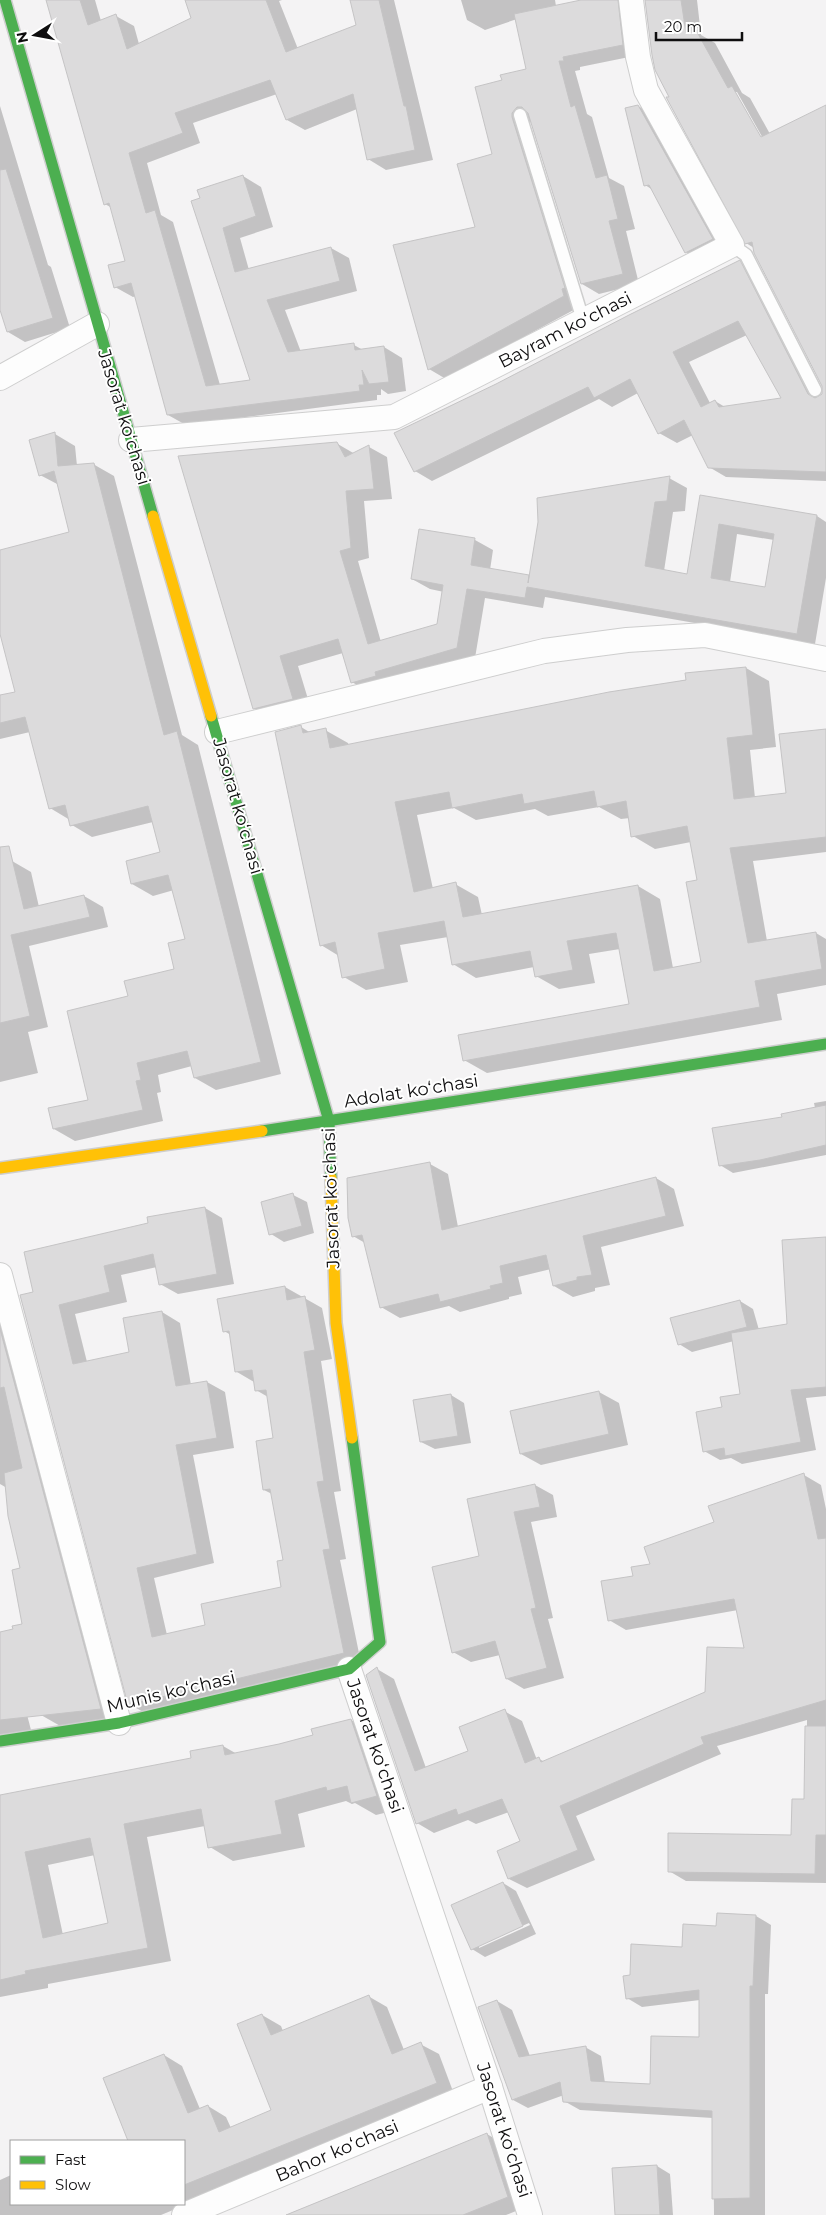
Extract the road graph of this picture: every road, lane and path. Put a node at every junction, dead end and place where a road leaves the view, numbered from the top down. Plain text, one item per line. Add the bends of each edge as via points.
1 (5, 0) edge
2 (631, 0) edge
3 (520, 116) dead end
4 (732, 245) junction
5 (583, 320) junction
6 (97, 324) junction
7 (0, 378) edge
8 (815, 390) dead end
9 (132, 440) junction
10 (826, 658) edge
11 (217, 732) junction
12 (826, 1044) edge
13 (329, 1121) junction
14 (0, 1168) edge
15 (0, 1275) edge
16 (349, 1669) junction
17 (119, 1723) junction
18 (0, 1741) edge
19 (490, 2086) junction
20 (184, 2215) edge
21 (530, 2215) edge

1 - 6 street, Jasorat koʻchasi
2 - 4 street via 646,90
3 - 5 lane
4 - 5 street, Bayram koʻchasi
4 - 8 lane via 746,255
5 - 9 street, Bayram koʻchasi via 394,417
6 - 7 street
6 - 9 street, Jasorat koʻchasi
9 - 11 street, Jasorat koʻchasi
10 - 11 street via 705,635 627,640 544,651
11 - 13 street, Jasorat koʻchasi
12 - 13 street, Adolat koʻchasi
13 - 14 street, Adolat koʻchasi
13 - 16 street, Jasorat koʻchasi via 336,1323 380,1642
15 - 17 street
16 - 17 street, Munis koʻchasi
16 - 19 street, Jasorat koʻchasi
17 - 18 street, Munis koʻchasi
19 - 20 street, Bahor koʻchasi
19 - 21 street, Jasorat koʻchasi

